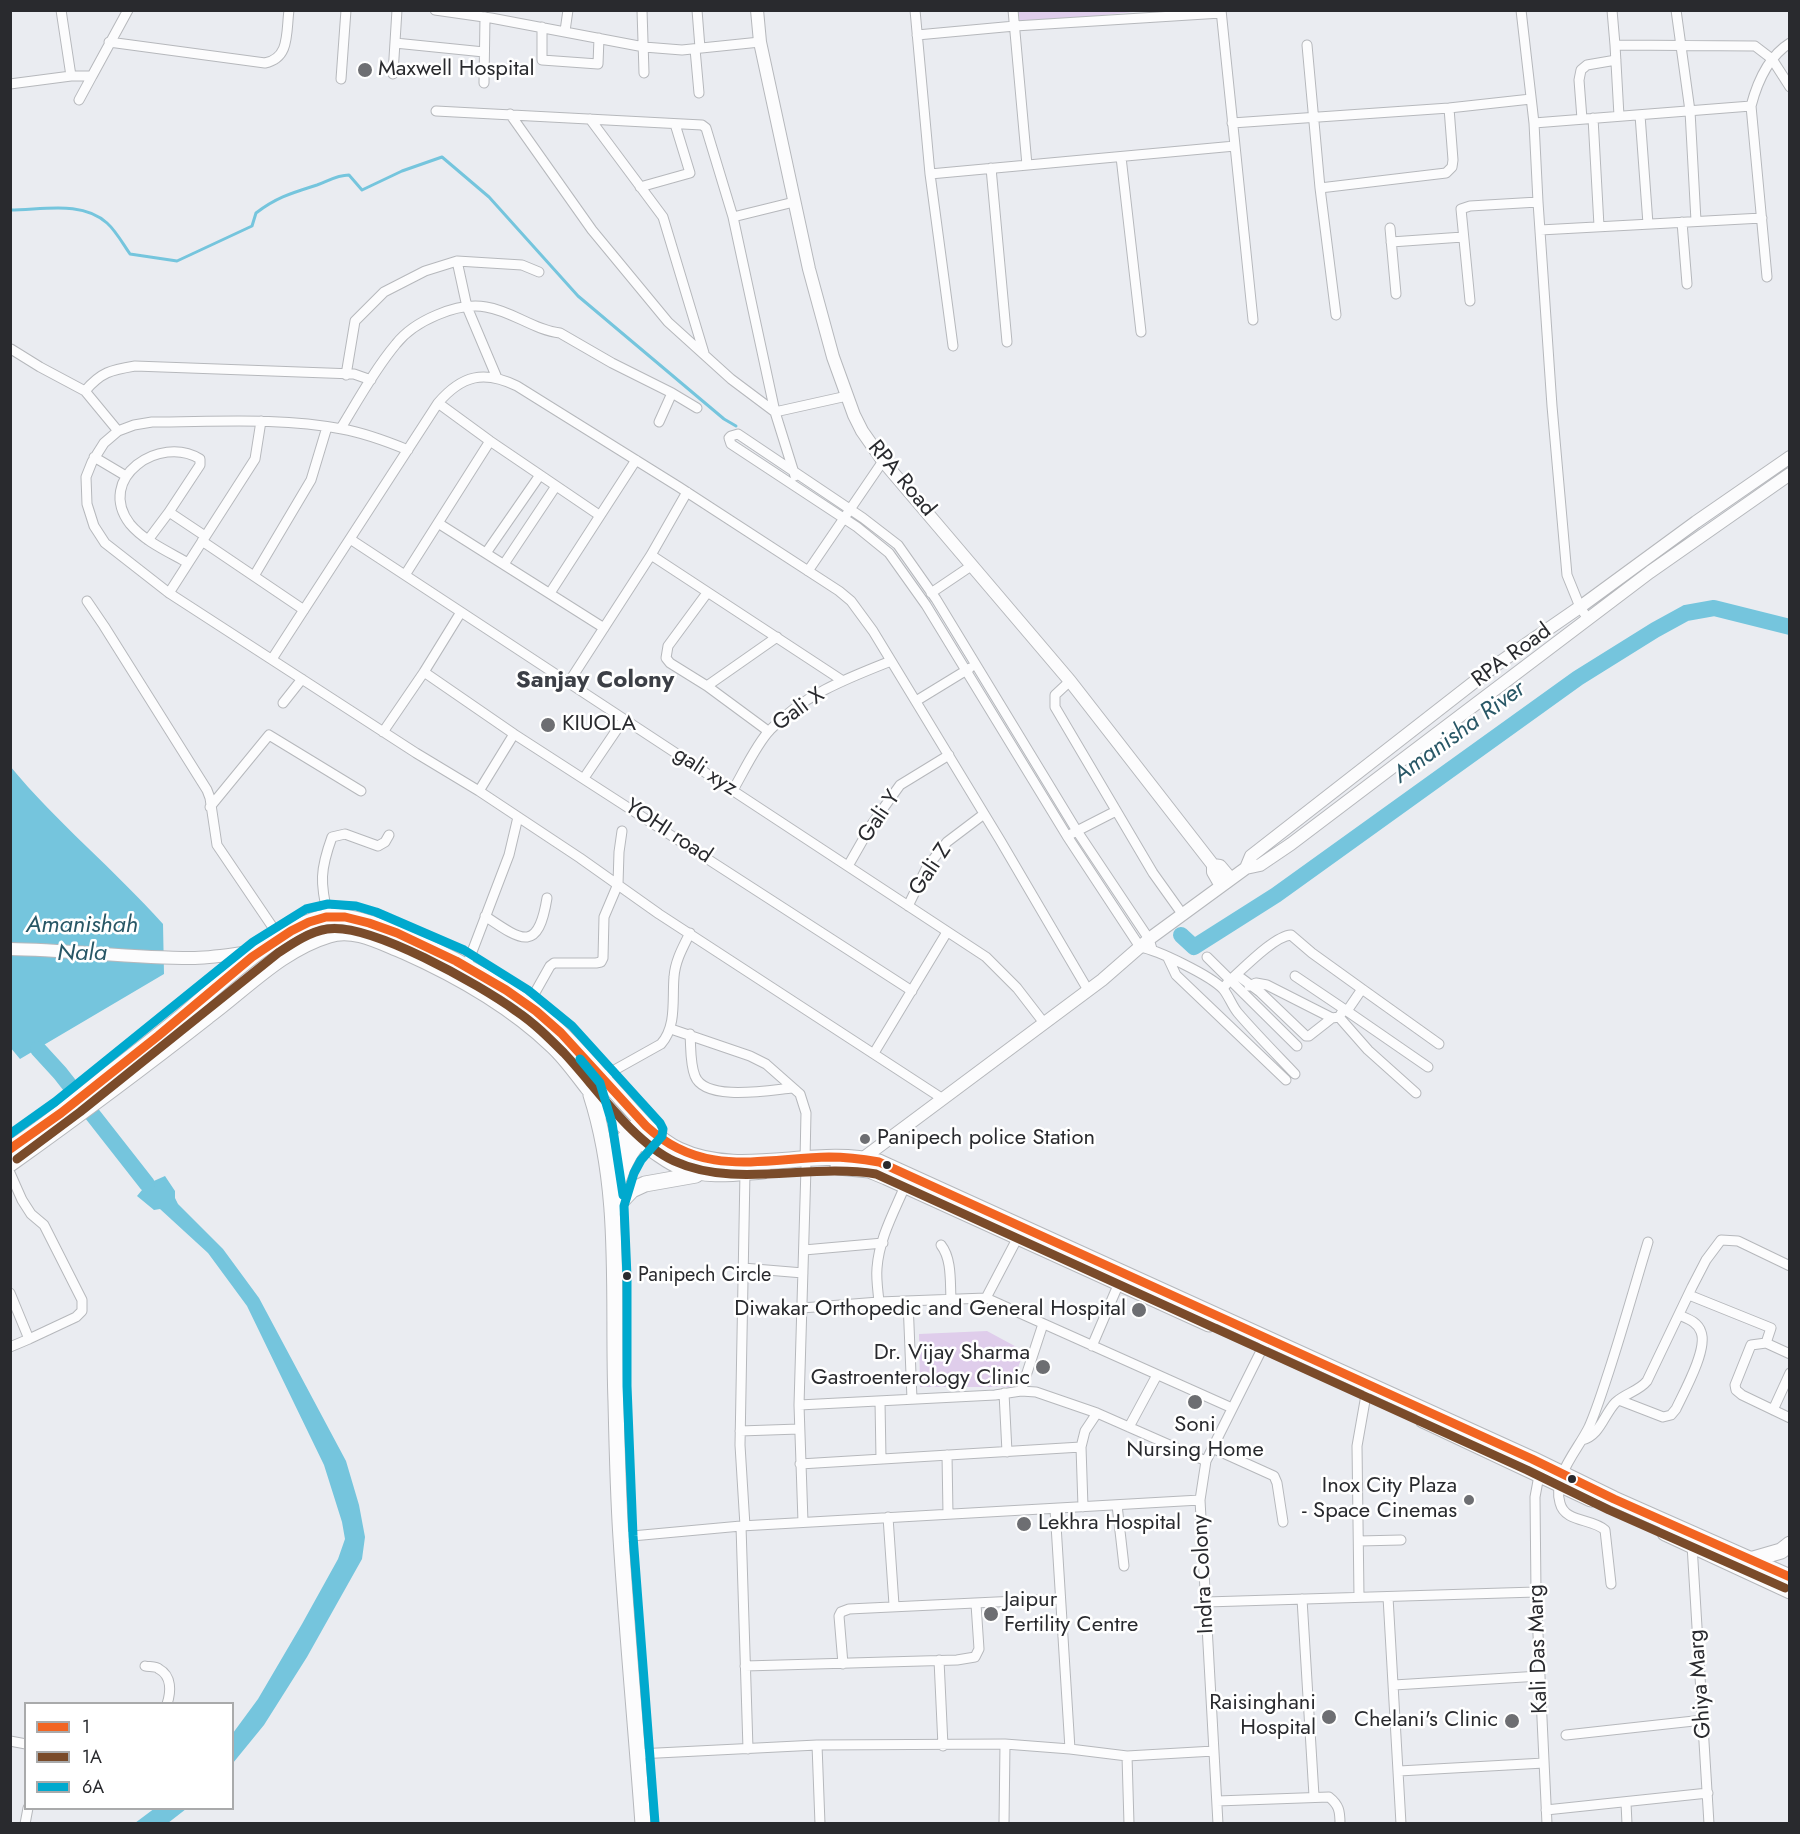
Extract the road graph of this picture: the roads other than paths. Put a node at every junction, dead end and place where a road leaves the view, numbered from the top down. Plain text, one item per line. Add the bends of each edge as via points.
1 (61, 10) edge
2 (289, 10) edge
3 (346, 10) edge
4 (397, 10) edge
5 (435, 10) edge
6 (568, 10) edge
7 (642, 10) edge
8 (697, 10) edge
9 (757, 10) edge
10 (915, 10) edge
11 (1013, 10) edge
12 (1521, 10) edge
13 (1612, 10) edge
14 (1676, 10) edge
15 (1221, 12) edge
16 (125, 13) edge
17 (470, 13) edge
18 (485, 17) junction
19 (1015, 26) junction
20 (542, 27) junction
21 (565, 31) junction
22 (917, 35) junction
23 (599, 38) junction
24 (109, 42) junction
25 (760, 42) junction
26 (395, 43) junction
27 (1790, 43) edge
28 (1308, 45) dead end
29 (1616, 45) junction
30 (1681, 46) junction
31 (644, 47) junction
32 (697, 49) junction
33 (484, 52) junction
34 (1772, 59) junction
35 (1616, 60) junction
36 (644, 73) dead end
37 (393, 74) dead end
38 (71, 76) junction
39 (92, 76) junction
40 (341, 79) dead end
41 (484, 82) dead end
42 (10, 84) edge
43 (1790, 87) edge
44 (699, 93) dead end
45 (1531, 99) junction
46 (79, 100) dead end
47 (1751, 106) junction
48 (1449, 108) junction
49 (436, 111) dead end
50 (1690, 111) junction
51 (510, 114) junction
52 (1640, 115) junction
53 (1314, 116) junction
54 (1619, 116) junction
55 (1593, 118) junction
56 (590, 119) junction
57 (1582, 119) junction
58 (1232, 123) junction
59 (1534, 123) junction
60 (675, 124) junction
61 (1234, 146) junction
62 (1121, 157) junction
63 (1027, 165) junction
64 (991, 168) junction
65 (930, 174) junction
66 (640, 187) junction
67 (1320, 188) junction
68 (794, 202) junction
69 (1538, 202) junction
70 (733, 218) junction
71 (1762, 218) junction
72 (1696, 221) junction
73 (1682, 222) junction
74 (1647, 224) junction
75 (1599, 226) junction
76 (1390, 228) dead end
77 (1540, 230) junction
78 (1463, 237) junction
79 (1391, 242) junction
80 (457, 261) junction
81 (539, 272) dead end
82 (1767, 277) dead end
83 (1687, 284) dead end
84 (1396, 294) dead end
85 (1470, 301) dead end
86 (467, 307) junction
87 (1336, 315) dead end
88 (1254, 320) dead end
89 (1141, 332) dead end
90 (1007, 342) dead end
91 (953, 346) dead end
92 (11, 349) edge
93 (704, 353) junction
94 (346, 375) junction
95 (497, 378) junction
96 (371, 380) junction
97 (85, 391) junction
98 (672, 393) junction
99 (847, 396) junction
100 (438, 403) junction
101 (697, 408) dead end
102 (776, 412) junction
103 (261, 421) junction
104 (659, 422) dead end
105 (327, 427) junction
106 (341, 429) junction
107 (118, 431) junction
108 (490, 441) junction
109 (408, 450) junction
110 (1790, 456) edge
111 (94, 457) junction
112 (636, 460) junction
113 (883, 460) junction
114 (795, 474) junction
115 (1790, 474) edge
116 (540, 475) junction
117 (126, 476) junction
118 (556, 486) junction
119 (798, 490) junction
120 (687, 492) junction
121 (848, 510) junction
122 (169, 512) junction
123 (599, 515) junction
124 (842, 519) junction
125 (438, 524) junction
126 (203, 539) junction
127 (350, 539) junction
128 (148, 540) junction
129 (486, 553) junction
130 (651, 555) junction
131 (907, 557) junction
132 (188, 563) junction
133 (504, 564) junction
134 (898, 564) junction
135 (971, 566) junction
136 (808, 571) junction
137 (405, 575) junction
138 (254, 576) junction
139 (168, 593) junction
140 (550, 593) junction
141 (707, 593) junction
142 (932, 593) junction
143 (87, 601) dead end
144 (1580, 607) junction
145 (304, 610) junction
146 (461, 612) junction
147 (1588, 619) junction
148 (604, 628) junction
149 (777, 637) junction
150 (272, 659) junction
151 (891, 661) junction
152 (976, 665) junction
153 (966, 671) junction
154 (423, 672) junction
155 (302, 679) junction
156 (843, 681) junction
157 (1070, 681) junction
158 (569, 682) junction
159 (707, 686) junction
160 (916, 701) junction
161 (284, 703) dead end
162 (624, 719) junction
163 (768, 731) junction
164 (383, 732) junction
165 (514, 734) junction
166 (949, 755) junction
167 (584, 778) junction
168 (733, 790) junction
169 (361, 791) dead end
170 (479, 791) junction
171 (210, 807) junction
172 (1116, 811) junction
173 (984, 814) junction
174 (518, 817) junction
175 (622, 831) dead end
176 (1077, 831) junction
177 (389, 835) dead end
178 (1067, 836) junction
179 (848, 866) junction
180 (1246, 868) junction
181 (1226, 883) junction
182 (618, 884) junction
183 (547, 898) dead end
184 (908, 906) junction
185 (1183, 915) junction
186 (328, 916) junction
187 (485, 916) junction
188 (947, 932) junction
189 (690, 933) junction
190 (280, 938) junction
191 (1147, 945) junction
192 (10, 950) edge
193 (261, 951) junction
194 (1207, 957) dead end
195 (1168, 958) junction
196 (466, 965) junction
197 (1295, 976) dead end
198 (1233, 977) junction
199 (1250, 986) junction
200 (1223, 989) junction
201 (1362, 989) junction
202 (1088, 990) junction
203 (912, 991) junction
204 (528, 1005) junction
205 (1340, 1014) junction
206 (1044, 1023) junction
207 (671, 1029) junction
208 (690, 1034) junction
209 (1439, 1044) dead end
210 (1297, 1046) dead end
211 (874, 1053) junction
212 (1428, 1067) dead end
213 (1295, 1074) dead end
214 (602, 1077) junction
215 (1286, 1080) dead end
216 (792, 1088) junction
217 (589, 1089) junction
218 (1416, 1093) dead end
219 (943, 1099) junction
220 (66, 1117) junction
221 (640, 1131) junction
222 (10, 1149) edge
223 (863, 1158) junction
224 (806, 1163) junction
225 (10, 1164) edge
226 (849, 1167) junction
227 (745, 1172) junction
228 (10, 1173) edge
229 (608, 1173) junction
230 (711, 1174) junction
231 (906, 1186) junction
232 (612, 1208) junction
233 (1018, 1237) junction
234 (1648, 1242) dead end
235 (883, 1243) junction
236 (941, 1245) dead end
237 (804, 1250) junction
238 (1790, 1266) edge
239 (743, 1268) junction
240 (803, 1273) junction
241 (1119, 1283) junction
242 (10, 1293) edge
243 (1689, 1295) junction
244 (986, 1298) junction
245 (951, 1299) junction
246 (908, 1301) junction
247 (879, 1302) junction
248 (802, 1308) junction
249 (1679, 1315) junction
250 (1043, 1324) junction
251 (29, 1339) junction
252 (1264, 1343) junction
253 (1766, 1343) junction
254 (1092, 1346) junction
255 (10, 1347) edge
256 (1790, 1354) edge
257 (1790, 1373) edge
258 (1157, 1375) junction
259 (1021, 1391) junction
260 (1004, 1393) junction
261 (1366, 1395) junction
262 (912, 1399) junction
263 (1619, 1400) junction
264 (880, 1401) junction
265 (799, 1405) junction
266 (1232, 1408) junction
267 (1773, 1410) junction
268 (1097, 1413) junction
269 (1790, 1418) edge
270 (1129, 1427) junction
271 (799, 1429) junction
272 (740, 1431) junction
273 (1582, 1440) junction
274 (1081, 1447) junction
275 (1212, 1448) junction
276 (1006, 1452) junction
277 (947, 1455) junction
278 (881, 1459) junction
279 (1206, 1461) junction
280 (800, 1464) junction
281 (1540, 1469) junction
282 (1561, 1479) junction
283 (1200, 1500) junction
284 (1117, 1505) junction
285 (1083, 1508) junction
286 (1055, 1509) junction
287 (948, 1514) junction
288 (888, 1517) junction
289 (803, 1522) junction
290 (1283, 1522) dead end
291 (743, 1526) junction
292 (621, 1537) junction
293 (1401, 1540) dead end
294 (1359, 1541) junction
295 (1790, 1544) edge
296 (1692, 1545) junction
297 (1750, 1560) junction
298 (1124, 1566) dead end
299 (1787, 1580) edge
300 (1611, 1584) dead end
301 (1536, 1592) junction
302 (1388, 1597) junction
303 (1359, 1598) junction
304 (1059, 1599) junction
305 (1302, 1599) junction
306 (1206, 1602) junction
307 (976, 1604) junction
308 (894, 1605) junction
309 (939, 1660) junction
310 (843, 1664) junction
311 (145, 1666) dead end
312 (745, 1666) junction
313 (1540, 1676) junction
314 (1394, 1685) junction
315 (168, 1702) edge
316 (1703, 1720) junction
317 (1566, 1735) dead end
318 (1005, 1744) junction
319 (817, 1745) junction
320 (943, 1746) junction
321 (748, 1749) junction
322 (1070, 1749) junction
323 (1214, 1751) junction
324 (638, 1754) junction
325 (1127, 1756) junction
326 (1544, 1763) junction
327 (1399, 1771) junction
328 (1708, 1793) junction
329 (1314, 1796) junction
330 (1217, 1801) junction
331 (1626, 1803) junction
332 (1546, 1810) junction
333 (643, 1824) edge
334 (820, 1824) edge
335 (1004, 1824) edge
336 (1129, 1824) edge
337 (1218, 1824) edge
338 (1340, 1824) edge
339 (1401, 1824) edge
340 (1547, 1824) edge
341 (1627, 1824) edge
342 (1709, 1824) edge

1 - 38 street
2 - 24 street via 283,53 275,61 265,63
3 - 40 street
4 - 26 street
5 - 17 street
6 - 21 street
7 - 31 street
8 - 32 street
9 - 25 street, RPA Road
10 - 22 street
11 - 19 street
12 - 45 street
13 - 29 street
14 - 30 street
15 - 19 street
15 - 58 street
16 - 24 street
17 - 18 street
18 - 20 street
18 - 33 street
19 - 22 street
19 - 63 street
20 - 21 street
20 - 23 street via 542,60 598,64
21 - 23 street
22 - 65 street
23 - 31 street
24 - 39 street
25 - 32 street
25 - 68 street, RPA Road
26 - 33 street
26 - 37 street
27 - 34 street
28 - 53 street
29 - 30 street
29 - 35 street
30 - 34 street via 1755,46
30 - 50 street
31 - 32 street
31 - 36 street
32 - 44 street
33 - 41 street
34 - 43 street
34 - 47 street
35 - 54 street
35 - 57 street via 1587,65 1581,70
38 - 39 street
38 - 42 street
39 - 46 street
45 - 48 street
45 - 59 street
47 - 50 street
47 - 71 street
48 - 53 street
48 - 67 street via 1453,160 1446,173
49 - 51 street
50 - 52 street
50 - 72 street
51 - 56 street
51 - 93 street via 592,230 668,322
52 - 54 street
52 - 74 street
53 - 58 street
53 - 67 street
54 - 55 street
55 - 57 street
55 - 75 street
56 - 60 street
56 - 66 street
57 - 59 street
58 - 61 street
59 - 69 street
60 - 66 street via 690,173
60 - 70 street via 706,128
61 - 62 street
61 - 88 street
62 - 63 street
62 - 89 street
63 - 64 street
64 - 65 street
64 - 90 street
65 - 91 street
66 - 93 street via 663,217
67 - 87 street
68 - 70 street
68 - 99 street, RPA Road via 808,269
69 - 77 street
69 - 78 street via 1461,209
70 - 102 street
71 - 72 street
71 - 82 street
72 - 73 street
73 - 74 street
73 - 83 street
74 - 75 street
75 - 77 street
76 - 79 street
77 - 144 street via 1567,575
78 - 79 street
78 - 85 street
79 - 84 street
80 - 81 street via 522,265
80 - 86 street
80 - 94 street via 425,271 384,292 356,321
86 - 95 street
86 - 96 street via 422,323 397,342
86 - 98 street via 505,312 560,333
92 - 97 street
93 - 102 street
94 - 96 street
94 - 97 street via 135,366 101,375
95 - 100 street via 465,381 449,390
95 - 112 street via 517,386
96 - 106 street
97 - 107 street
98 - 101 street
98 - 104 street
99 - 102 street
99 - 113 street, RPA Road via 862,431
100 - 108 street
100 - 109 street
102 - 114 street
103 - 105 street
103 - 107 street via 152,422
103 - 126 street via 255,459
105 - 106 street
105 - 138 street via 311,480
106 - 109 street
107 - 111 street
108 - 116 street
108 - 125 street
109 - 127 street
110 - 144 street, RPA Road
111 - 117 street
111 - 139 street via 86,477 87,504 94,526 105,543
112 - 120 street
112 - 123 street
113 - 121 street
113 - 135 street, RPA Road
114 - 119 street
114 - 119 street via 738,435 729,438 731,444
114 - 121 street
115 - 147 street
116 - 118 street
116 - 129 street
117 - 122 street via 137,463 157,455 172,452 200,459 200,465
117 - 128 street via 120,486 119,501 131,526
118 - 123 street
118 - 133 street
119 - 124 street
120 - 130 street
120 - 136 street
121 - 124 street
121 - 131 street via 888,536
122 - 126 street
122 - 128 street
123 - 140 street
124 - 134 street via 881,544
124 - 136 street
125 - 129 street
125 - 137 street
126 - 132 street
126 - 138 street
127 - 137 street, gali xyz
127 - 145 street
128 - 132 street
129 - 133 street
130 - 141 street
130 - 148 street
131 - 134 street
131 - 142 street
132 - 139 street
133 - 140 street
134 - 153 street
135 - 142 street
135 - 157 street, RPA Road
136 - 151 street via 851,601
137 - 146 street, gali xyz
138 - 145 street
139 - 150 street
140 - 148 street
141 - 149 street
141 - 159 street via 668,646 666,658
142 - 152 street
143 - 171 street via 207,790
144 - 147 street
144 - 180 street, RPA Road via 1496,665 1270,841 1251,856
145 - 150 street
146 - 154 street
146 - 158 street, gali xyz
147 - 180 street via 1291,844 1260,865
148 - 158 street
149 - 156 street
149 - 159 street
150 - 155 street
151 - 156 street, Gali X
151 - 160 street
152 - 153 street
152 - 176 street
153 - 160 street
153 - 178 street
154 - 164 street
154 - 165 street, YOHI road
155 - 161 street
155 - 164 street
156 - 163 street, Gali X via 795,708
157 - 172 street via 1055,694 1054,707
157 - 181 street, RPA Road via 1213,865 1212,873
158 - 162 street, gali xyz
159 - 163 street
160 - 166 street
162 - 167 street
162 - 168 street, gali xyz
163 - 168 street, Gali X
164 - 170 street
165 - 167 street, YOHI road
165 - 170 street
166 - 173 street
166 - 179 street, Gali Y via 900,785
167 - 203 street, YOHI road
168 - 179 street, gali xyz
169 - 171 street via 269,735
170 - 174 street
171 - 190 street via 217,845
172 - 176 street
172 - 185 street
173 - 184 street, Gali Z via 947,842 927,867
173 - 202 street
174 - 182 street
174 - 187 street via 509,855
175 - 182 street
176 - 178 street
176 - 191 street
177 - 186 street via 378,846 345,834 332,837 322,877
178 - 191 street
179 - 184 street, gali xyz
180 - 181 street
181 - 185 street
182 - 189 street
182 - 204 street via 604,917 601,962 555,963
183 - 187 street via 543,921 530,936 513,935
184 - 188 street, gali xyz
185 - 191 street
186 - 190 main road
186 - 196 main road via 370,923
187 - 196 street
188 - 203 street
188 - 206 street, gali xyz via 999,969
189 - 207 street via 674,977
189 - 211 street
190 - 193 main road
191 - 195 street
191 - 202 street
192 - 193 street via 194,958
193 - 220 main road via 102,1080
194 - 198 street
195 - 200 street
195 - 215 street via 1176,975
196 - 204 main road
197 - 205 street
198 - 199 street
198 - 200 street
198 - 201 street via 1274,943 1291,935
198 - 210 street
199 - 205 street via 1267,986
199 - 205 street via 1306,1036
200 - 213 street via 1246,1022
201 - 205 street
201 - 209 street
202 - 206 street
203 - 211 street
204 - 214 main road via 563,1034
205 - 212 street
205 - 218 street via 1368,1050
206 - 219 street
207 - 208 street
207 - 214 street via 661,1044
208 - 216 street via 750,1056
208 - 216 street via 695,1079 704,1087 718,1092
211 - 219 street
214 - 221 main road
216 - 224 street via 800,1094 806,1113
217 - 220 main road via 555,1048 501,1004 422,959 349,933 312,941 274,964 117,1087
217 - 221 main road
217 - 229 main road via 602,1127
219 - 223 street
220 - 222 main road
220 - 225 main road
221 - 224 main road via 678,1150 710,1160
221 - 229 main road via 615,1154
221 - 230 main road via 681,1167
221 - 232 main road via 623,1168
223 - 224 main road
223 - 226 street
223 - 252 main road via 897,1170
224 - 226 main road
224 - 227 main road
224 - 237 street
226 - 231 main road via 869,1170
227 - 230 main road
227 - 239 street
228 - 251 street via 31,1214 44,1225 82,1300 76,1317
229 - 232 main road
230 - 232 main road via 645,1184
231 - 233 main road
231 - 235 street
232 - 292 main road
233 - 241 main road
233 - 244 street
234 - 273 street via 1601,1395
235 - 237 street
235 - 247 street via 877,1270
236 - 245 street via 948,1262
237 - 240 street
238 - 243 street via 1738,1241 1721,1240
239 - 240 street
239 - 272 street
240 - 248 street
241 - 252 main road
241 - 254 street
242 - 251 street
243 - 249 street
243 - 253 street via 1771,1328
244 - 245 street
244 - 250 street
245 - 246 street
246 - 247 street
246 - 262 street
247 - 248 street
248 - 265 street
249 - 263 street via 1647,1381
249 - 263 street via 1694,1321 1704,1344 1676,1409 1663,1417
250 - 254 street
250 - 259 street
251 - 255 street
252 - 261 main road
252 - 266 street, Indra Colony
252 - 281 main road
253 - 256 street
253 - 267 street via 1751,1346 1735,1385 1742,1395
254 - 258 street
257 - 267 street
258 - 266 street
258 - 270 street
259 - 260 street
259 - 268 street via 1036,1392
260 - 262 street
260 - 276 street
261 - 281 main road
261 - 294 street via 1357,1446
262 - 264 street
263 - 273 street via 1596,1431
264 - 265 street
264 - 278 street
265 - 271 street
266 - 275 street, Indra Colony
267 - 269 street
268 - 270 street
268 - 274 street via 1085,1431
270 - 279 street
271 - 272 street
271 - 280 street
272 - 291 street
273 - 282 street
274 - 276 street
274 - 285 street
275 - 279 street, Indra Colony
275 - 290 street via 1274,1476
276 - 277 street
277 - 278 street
277 - 287 street
278 - 280 street
279 - 283 street, Indra Colony
280 - 289 street
281 - 282 main road
281 - 301 street, Kali Das Marg via 1535,1497
282 - 296 main road
282 - 297 main road
282 - 300 street via 1560,1503 1564,1511 1605,1530
283 - 284 street
283 - 306 street, Indra Colony
284 - 285 street
284 - 298 street
285 - 286 street
286 - 287 street
286 - 304 street
287 - 288 street
288 - 289 street
288 - 308 street
289 - 291 street
291 - 292 street
291 - 312 street
292 - 324 main road
293 - 294 street
294 - 303 street
295 - 297 main road
296 - 299 main road
296 - 316 street, Ghiya Marg
297 - 299 main road
301 - 302 street
301 - 313 street, Kali Das Marg
302 - 303 street
302 - 314 street
303 - 305 street
304 - 307 street
304 - 322 street
305 - 306 street
305 - 329 street
306 - 323 street, Indra Colony
307 - 308 street
307 - 309 street via 979,1649 975,1657
308 - 310 street via 841,1611
309 - 310 street
309 - 320 street
310 - 312 street
311 - 315 street via 159,1668 168,1677 171,1693
312 - 321 street
313 - 314 street
313 - 326 street, Kali Das Marg
314 - 327 street
316 - 317 street
316 - 328 street, Ghiya Marg
318 - 320 street
318 - 322 street
318 - 335 street
319 - 320 street
319 - 321 street
319 - 334 street
321 - 324 street
322 - 325 street
323 - 325 street
323 - 330 street, Indra Colony
324 - 333 main road
325 - 336 street
326 - 327 street
326 - 332 street, Kali Das Marg
327 - 339 street
328 - 331 street
328 - 342 street, Ghiya Marg
329 - 330 street
329 - 338 street via 1336,1802
330 - 337 street, Indra Colony
331 - 332 street
331 - 341 street
332 - 340 street, Kali Das Marg

